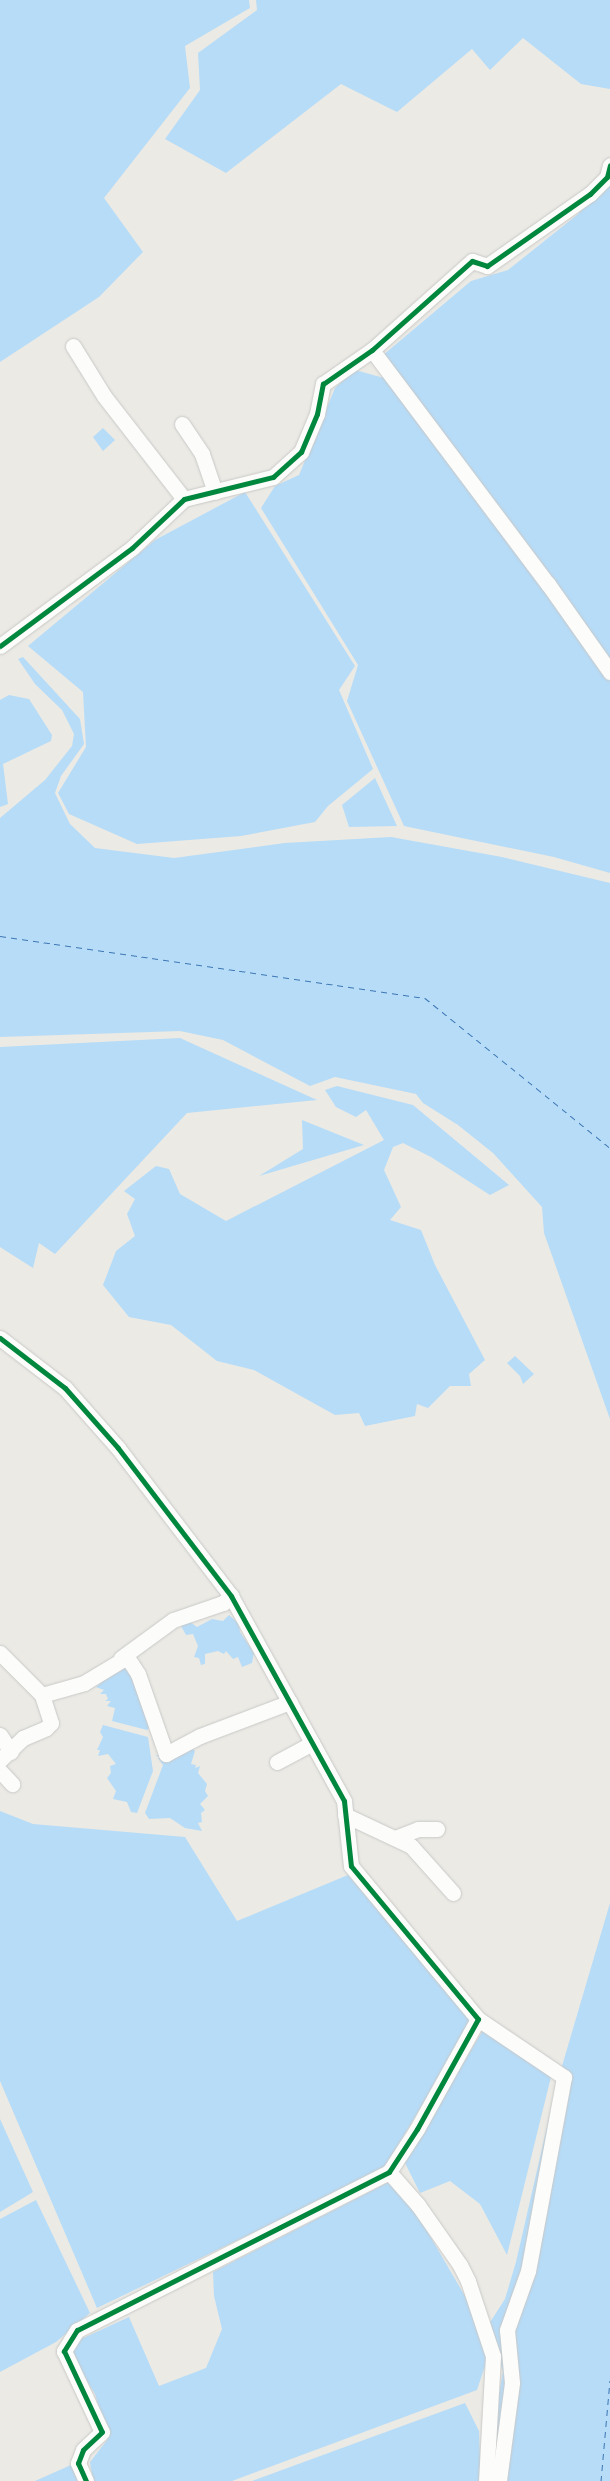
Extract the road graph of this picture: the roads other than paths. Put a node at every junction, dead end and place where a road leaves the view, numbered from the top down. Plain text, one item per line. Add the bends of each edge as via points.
1 (610, 165) edge
2 (72, 346) dead end
3 (372, 350) junction
4 (95, 396) dead end
5 (182, 424) dead end
6 (215, 492) junction
7 (181, 502) junction
8 (0, 646) edge
9 (610, 672) edge
10 (0, 1338) edge
11 (231, 1596) junction
12 (0, 1654) edge
13 (121, 1658) junction
14 (42, 1695) junction
15 (290, 1702) junction
16 (0, 1735) edge
17 (312, 1743) junction
18 (5, 1756) edge
19 (277, 1762) dead end
20 (0, 1771) edge
21 (12, 1784) dead end
22 (345, 1815) junction
23 (437, 1829) dead end
24 (395, 1838) junction
25 (453, 1893) dead end
26 (478, 2019) junction
27 (389, 2172) junction
28 (86, 2481) edge
29 (486, 2481) edge
30 (499, 2481) edge

1 - 3 street via 607,177 590,194 487,266 472,261
2 - 7 street
3 - 6 street via 323,384 317,414 301,452 273,477
3 - 9 street
4 - 7 street
5 - 6 street via 202,454
6 - 7 street
7 - 8 street via 132,548
10 - 11 street via 65,1388 118,1448
11 - 13 street via 223,1603 173,1620
11 - 15 street
12 - 14 street
13 - 14 street via 84,1682
13 - 15 street via 127,1657 132,1662 166,1754 200,1736
14 - 18 street via 51,1722 46,1728 23,1738
15 - 17 street
16 - 18 street
17 - 19 street
17 - 22 street via 344,1801
20 - 21 street
22 - 24 street
22 - 26 street via 350,1866
23 - 24 street via 418,1829
24 - 25 street via 425,1858
26 - 27 street
26 - 30 street via 564,2077 528,2270 507,2330 512,2383
27 - 28 street via 77,2330 64,2351 102,2432 82,2450 78,2463
27 - 29 street via 418,2205 460,2265 493,2356

